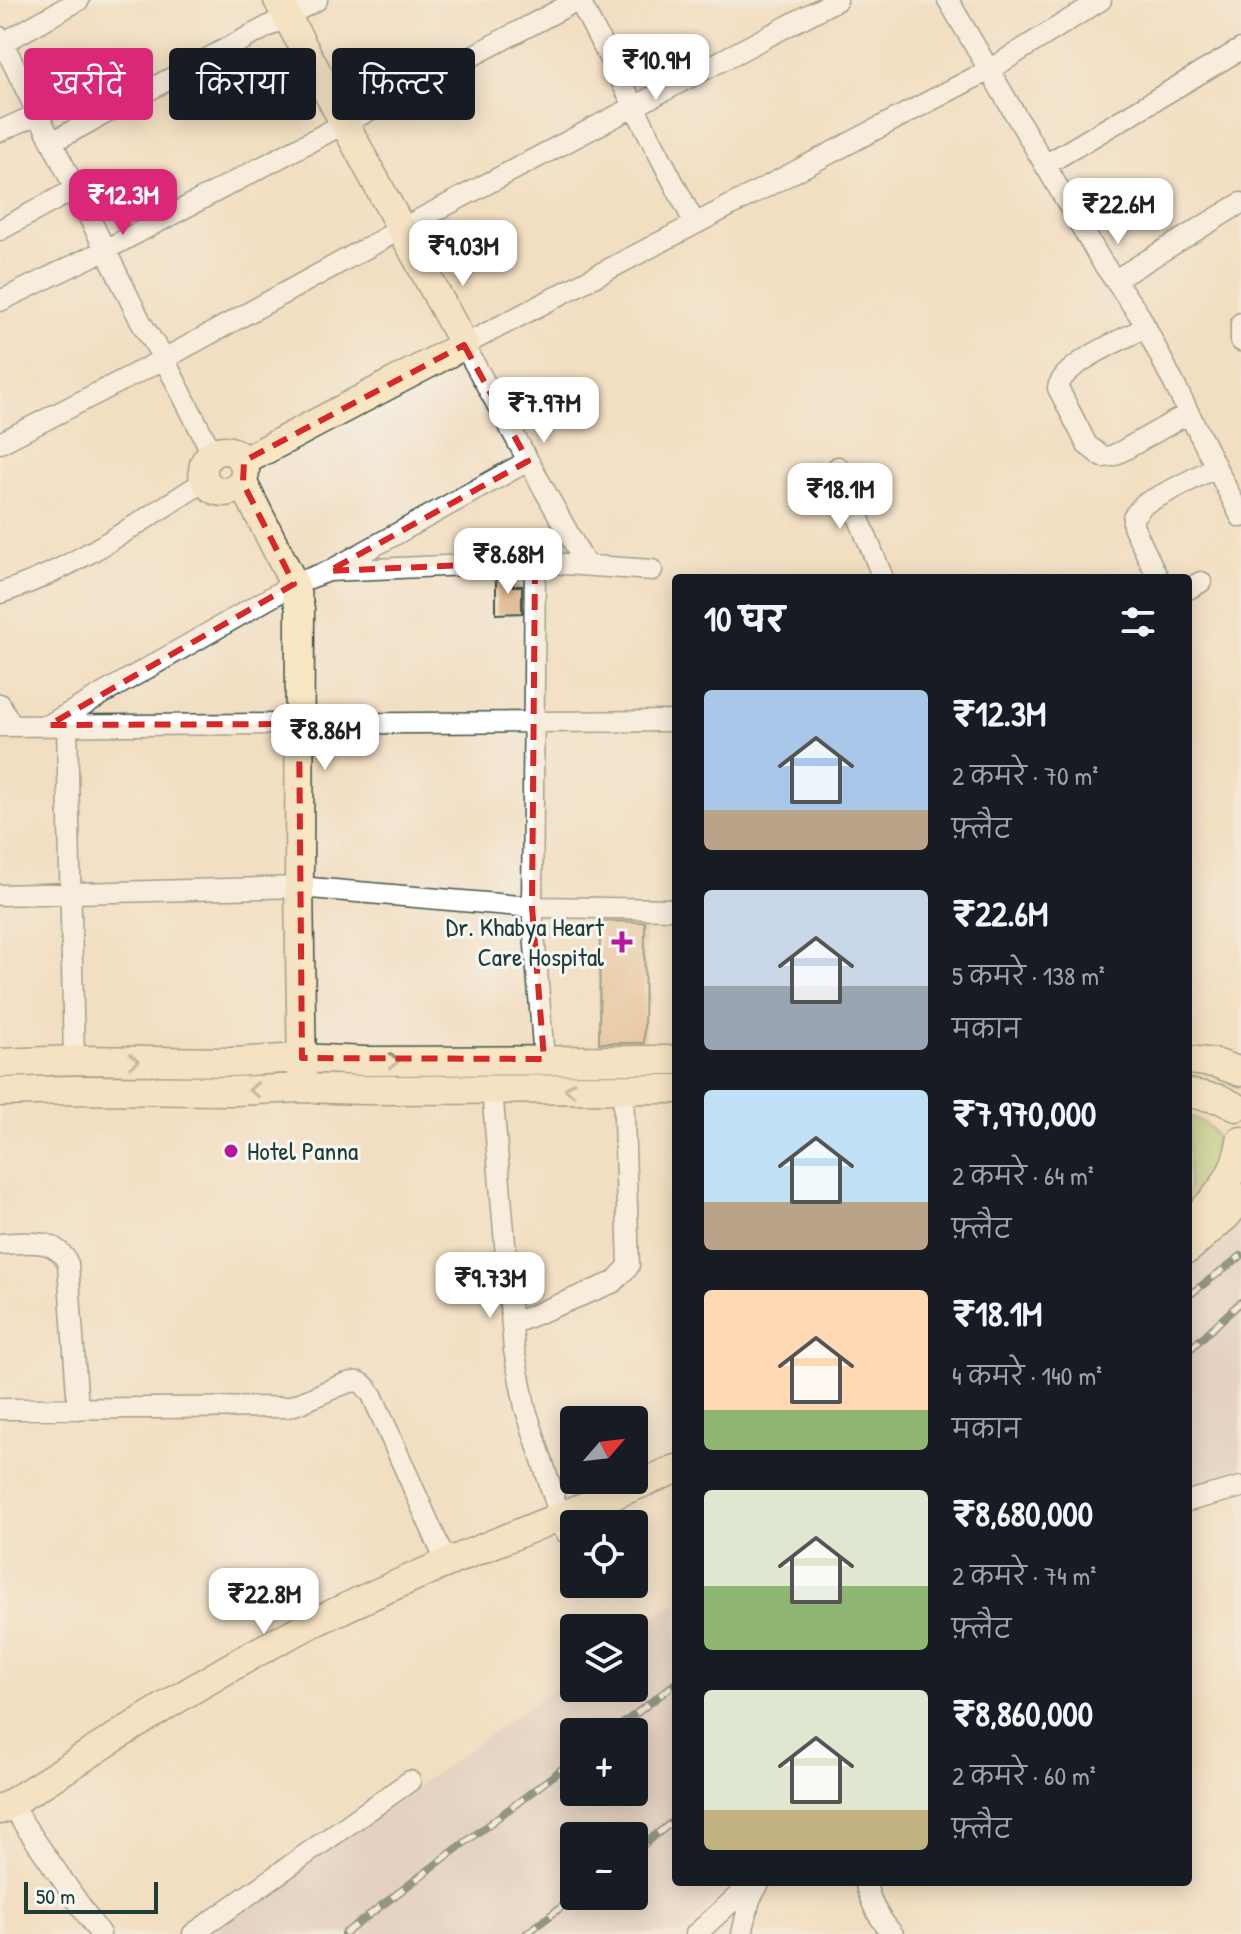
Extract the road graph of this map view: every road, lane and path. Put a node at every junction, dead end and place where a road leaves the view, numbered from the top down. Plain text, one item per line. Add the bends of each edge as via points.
1 (79, 0) edge
2 (317, 0) edge
3 (578, 0) edge
4 (837, 0) edge
5 (948, 0) edge
6 (1101, 0) edge
7 (282, 8) edge
8 (1241, 49) edge
9 (4, 52) edge
10 (989, 70) junction
11 (24, 88) edge
12 (635, 108) junction
13 (25, 120) edge
14 (41, 120) edge
15 (344, 123) junction
16 (0, 131) edge
17 (52, 142) junction
18 (1045, 165) junction
19 (75, 189) junction
20 (1241, 203) edge
21 (695, 224) junction
22 (401, 229) junction
23 (0, 230) edge
24 (105, 250) junction
25 (1115, 280) junction
26 (0, 301) edge
27 (1241, 323) edge
28 (1146, 327) junction
29 (1241, 341) edge
30 (464, 345) junction
31 (164, 359) junction
32 (1189, 413) junction
33 (0, 443) edge
34 (528, 461) junction
35 (208, 467) junction
36 (838, 467) dead end
37 (1216, 467) junction
38 (243, 472) junction
39 (1241, 517) edge
40 (535, 562) junction
41 (586, 565) junction
42 (652, 570) dead end
43 (329, 571) junction
44 (881, 574) edge
45 (1156, 574) edge
46 (294, 584) junction
47 (0, 593) edge
48 (0, 704) edge
49 (533, 721) junction
50 (672, 721) edge
51 (58, 724) junction
52 (299, 724) junction
53 (6, 726) edge
54 (299, 887) junction
55 (72, 893) junction
56 (0, 895) edge
57 (532, 907) junction
58 (672, 909) edge
59 (302, 1058) junction
60 (544, 1059) junction
61 (74, 1060) junction
62 (672, 1060) edge
63 (1192, 1060) edge
64 (0, 1063) edge
65 (1241, 1072) edge
66 (1241, 1079) edge
67 (302, 1088) junction
68 (623, 1089) junction
69 (672, 1089) edge
70 (492, 1090) junction
71 (0, 1092) edge
72 (1192, 1094) edge
73 (1239, 1113) edge
74 (1241, 1141) edge
75 (1241, 1198) edge
76 (1192, 1221) edge
77 (0, 1244) edge
78 (1192, 1246) edge
79 (512, 1324) junction
80 (0, 1409) edge
81 (78, 1409) junction
82 (672, 1471) edge
83 (1241, 1487) edge
84 (672, 1488) edge
85 (1192, 1500) edge
86 (565, 1510) edge
87 (600, 1510) edge
88 (613, 1510) edge
89 (560, 1529) edge
90 (560, 1531) edge
91 (447, 1564) junction
92 (410, 1781) dead end
93 (7, 1816) edge
94 (749, 1886) edge
95 (758, 1886) edge
96 (866, 1886) edge
97 (100, 1934) edge
98 (193, 1934) edge
99 (696, 1934) edge
100 (742, 1934) edge
101 (893, 1934) edge

1 - 9 street
2 - 7 street
3 - 12 street
3 - 15 street
4 - 12 street
5 - 10 street
6 - 10 street
7 - 15 main road
7 - 17 street
8 - 18 street
9 - 11 street
10 - 18 street
10 - 21 street
12 - 21 street
12 - 22 street
13 - 16 street
14 - 17 street
15 - 22 main road
15 - 24 street
17 - 19 street
18 - 25 street
19 - 23 street
19 - 24 street
20 - 25 street
21 - 30 street
22 - 30 main road
22 - 31 street
24 - 26 street
24 - 31 street
25 - 28 street
27 - 29 street
28 - 32 street
28 - 32 street via 1071,368 1058,388 1087,445 1103,457
30 - 34 street
30 - 38 main road
31 - 33 street
31 - 35 street
32 - 37 street
34 - 41 street
34 - 43 street
35 - 38 main road via 216,491 223,492 237,488
35 - 47 street via 85,554
36 - 44 street
37 - 39 street
37 - 45 street via 1144,504 1133,517
38 - 46 main road
40 - 41 street
40 - 43 street
40 - 49 street
41 - 42 street
43 - 46 street
46 - 51 street
46 - 52 main road via 300,609
48 - 53 street
49 - 50 street
49 - 52 street
49 - 57 street
51 - 52 street
51 - 53 street
51 - 55 street
52 - 54 main road
54 - 55 street
54 - 57 street
54 - 59 main road
55 - 56 street
55 - 61 street
57 - 58 street
57 - 60 street
59 -> 60 main road
61 -> 59 main road
59 - 67 main road
60 - 62 main road
61 - 64 main road
63 - 65 main road
66 - 73 main road
67 - 70 main road
67 -> 71 main road
68 - 69 main road
68 -> 70 main road
68 - 79 street via 629,1266 614,1282
70 - 79 street
72 - 73 main road via 1220,1099
74 - 76 main road via 1223,1189
75 - 78 main road
77 - 81 street via 51,1244 64,1254
79 - 86 street via 525,1407
80 - 81 street
81 - 91 street via 287,1407 358,1382 372,1395
82 - 87 main road
83 - 85 street
84 - 88 main road
89 - 91 main road
90 - 93 main road via 315,1639
91 - 93 main road via 251,1655
92 - 98 street
93 - 97 street
94 - 99 street
95 - 100 street
96 - 101 street via 871,1903

